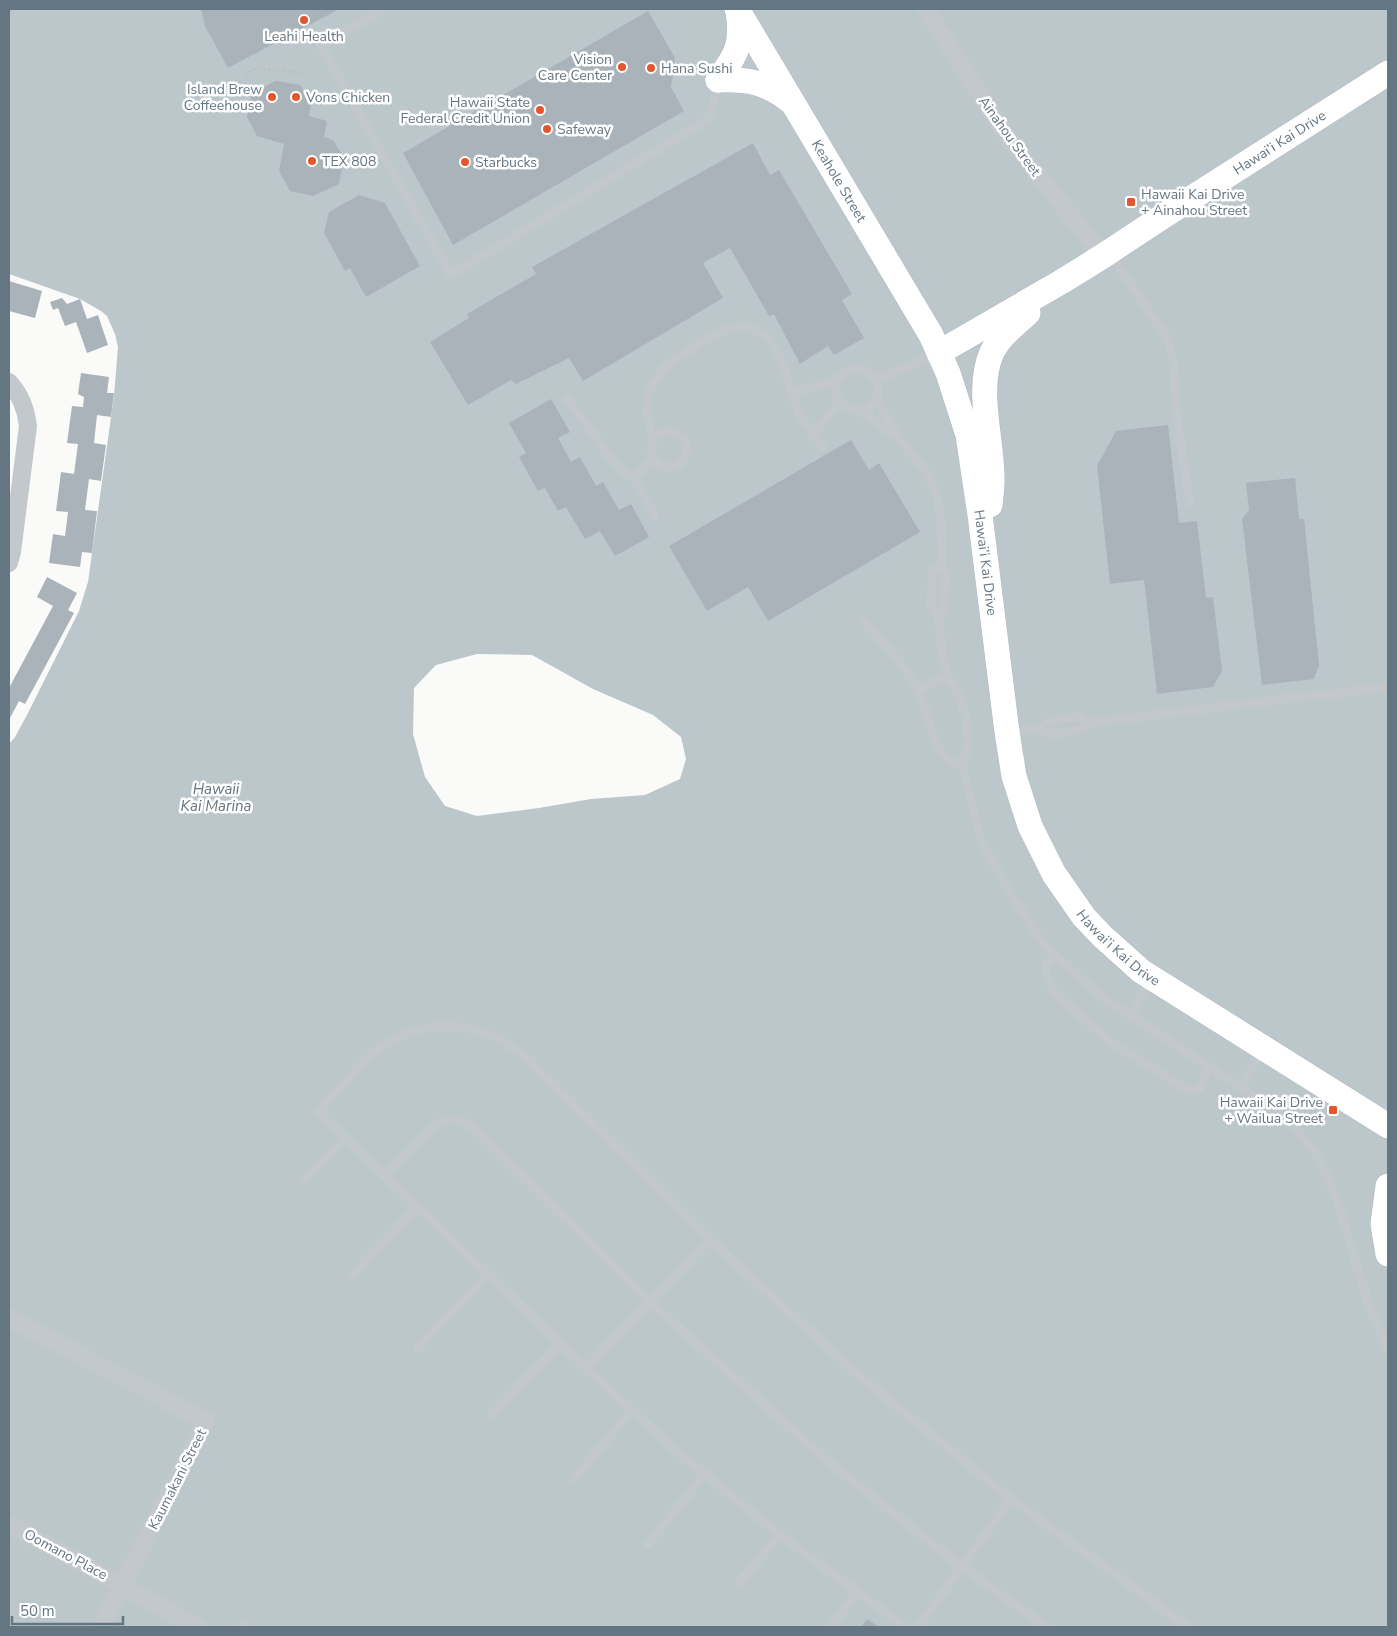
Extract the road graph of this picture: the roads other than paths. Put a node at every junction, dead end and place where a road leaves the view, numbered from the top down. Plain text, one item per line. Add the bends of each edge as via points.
1 (384, 9) edge
2 (738, 9) edge
3 (926, 9) edge
4 (1388, 73) edge
5 (718, 80) junction
6 (794, 105) junction
7 (1106, 255) junction
8 (1061, 282) junction
9 (940, 352) junction
10 (838, 378) junction
11 (876, 380) junction
12 (9, 382) edge
13 (791, 392) junction
14 (566, 399) dead end
15 (876, 399) junction
16 (840, 403) junction
17 (860, 411) junction
18 (812, 434) junction
19 (899, 438) junction
20 (653, 442) junction
21 (823, 447) dead end
22 (654, 458) junction
23 (634, 478) junction
24 (1190, 503) dead end
25 (655, 516) dead end
26 (985, 561) junction
27 (9, 563) edge
28 (940, 566) junction
29 (938, 616) junction
30 (864, 621) dead end
31 (947, 675) junction
32 (1383, 688) dead end
33 (918, 690) junction
34 (1088, 723) junction
35 (1042, 729) junction
36 (1006, 732) junction
37 (962, 762) junction
38 (1056, 956) junction
39 (1152, 978) junction
40 (1130, 1016) junction
41 (1263, 1048) junction
42 (1210, 1067) junction
43 (1241, 1088) junction
44 (1388, 1126) edge
45 (346, 1138) junction
46 (384, 1175) junction
47 (305, 1179) dead end
48 (1387, 1199) edge
49 (418, 1207) junction
50 (710, 1240) junction
51 (1388, 1254) edge
52 (488, 1274) junction
53 (352, 1275) dead end
54 (650, 1302) junction
55 (9, 1318) edge
56 (560, 1344) junction
57 (418, 1348) dead end
58 (1388, 1350) edge
59 (586, 1368) junction
60 (632, 1410) junction
61 (492, 1414) dead end
62 (705, 1474) junction
63 (574, 1479) dead end
64 (1012, 1499) junction
65 (9, 1524) edge
66 (780, 1535) junction
67 (648, 1544) dead end
68 (962, 1567) junction
69 (739, 1583) dead end
70 (123, 1585) junction
71 (857, 1592) junction
72 (101, 1627) edge
73 (198, 1627) edge
74 (831, 1627) edge
75 (905, 1627) edge
76 (918, 1627) edge
77 (1047, 1627) edge
78 (1188, 1627) edge

1 - 5 lane via 321,46 451,275 710,118
2 - 5 main road via 738,50
2 - 6 main road, Keahole Street
3 - 7 street, Ainahou Street via 1004,132
4 - 7 main road, Hawai’i Kai Drive
5 - 6 main road via 759,83 780,93
6 - 9 main road, Keahole Street
7 - 8 main road, Hawai’i Kai Drive
7 - 24 lane via 1168,339
8 - 9 main road, Hawai’i Kai Drive
8 - 26 main road via 1002,337 988,365 985,390 992,481
9 - 11 lane
9 - 26 main road, Hawai’i Kai Drive via 968,435
10 - 11 lane via 843,372 858,368
10 - 13 lane via 825,385
10 - 16 lane via 835,393
11 - 15 lane
12 - 27 street via 26,410 28,426
13 - 18 lane
13 - 20 lane via 769,338 751,327 730,328 666,366 650,389 647,412
14 - 23 lane via 607,455 622,472
15 - 17 lane
15 - 19 lane
16 - 17 lane via 847,409
16 - 18 lane
17 - 19 lane
18 - 21 lane
19 - 28 lane via 928,474 937,496 941,525
20 - 22 lane
20 - 22 lane via 661,433 673,432 683,438 687,449 683,460 674,467 663,466
22 - 23 lane
23 - 25 lane
26 - 36 main road, Hawai’i Kai Drive
28 - 29 lane via 945,572 944,610
28 - 29 lane via 932,572 931,587 931,607
29 - 31 lane
30 - 33 lane via 912,678
31 - 33 lane
31 - 37 lane via 967,719 968,748
32 - 34 lane
33 - 37 lane via 942,754 953,763
34 - 35 lane via 1082,730 1051,734
34 - 35 lane via 1080,717 1049,720
35 - 36 lane
36 - 39 main road, Hawai’i Kai Drive via 1021,802 1054,874 1102,936
37 - 38 lane via 981,840 1012,896 1043,943
38 - 40 lane via 1099,995
38 - 42 lane via 1046,969 1054,994 1111,1042 1186,1089 1199,1089
39 - 40 lane
39 - 41 main road, Hawai’i Kai Drive
40 - 42 lane
41 - 43 lane
41 - 44 main road, Hawai’i Kai Drive
42 - 43 lane
43 - 58 lane via 1290,1122 1318,1156 1337,1200 1368,1306
45 - 46 lane
45 - 47 lane
45 - 50 lane via 318,1112 373,1053 398,1037 426,1028 446,1026 476,1030 503,1041 527,1058
46 - 49 lane
46 - 54 lane via 438,1123 456,1119 464,1121
48 - 51 main road via 1383,1224
49 - 52 lane
49 - 53 lane
50 - 54 lane
50 - 64 lane via 857,1374
52 - 56 lane
52 - 57 lane
54 - 59 lane
54 - 68 lane via 830,1463
55 - 70 street, Kaumakani Street via 206,1421
56 - 59 lane
56 - 61 lane
59 - 60 lane
60 - 62 lane
60 - 63 lane
62 - 66 lane
62 - 67 lane
64 - 68 lane
64 - 78 lane
65 - 70 street, Oomano Place
66 - 69 lane
66 - 71 lane
68 - 76 lane
68 - 77 lane
70 - 72 street, Kaumakani Street
70 - 73 street, Oomano Place
71 - 74 lane
71 - 75 lane

